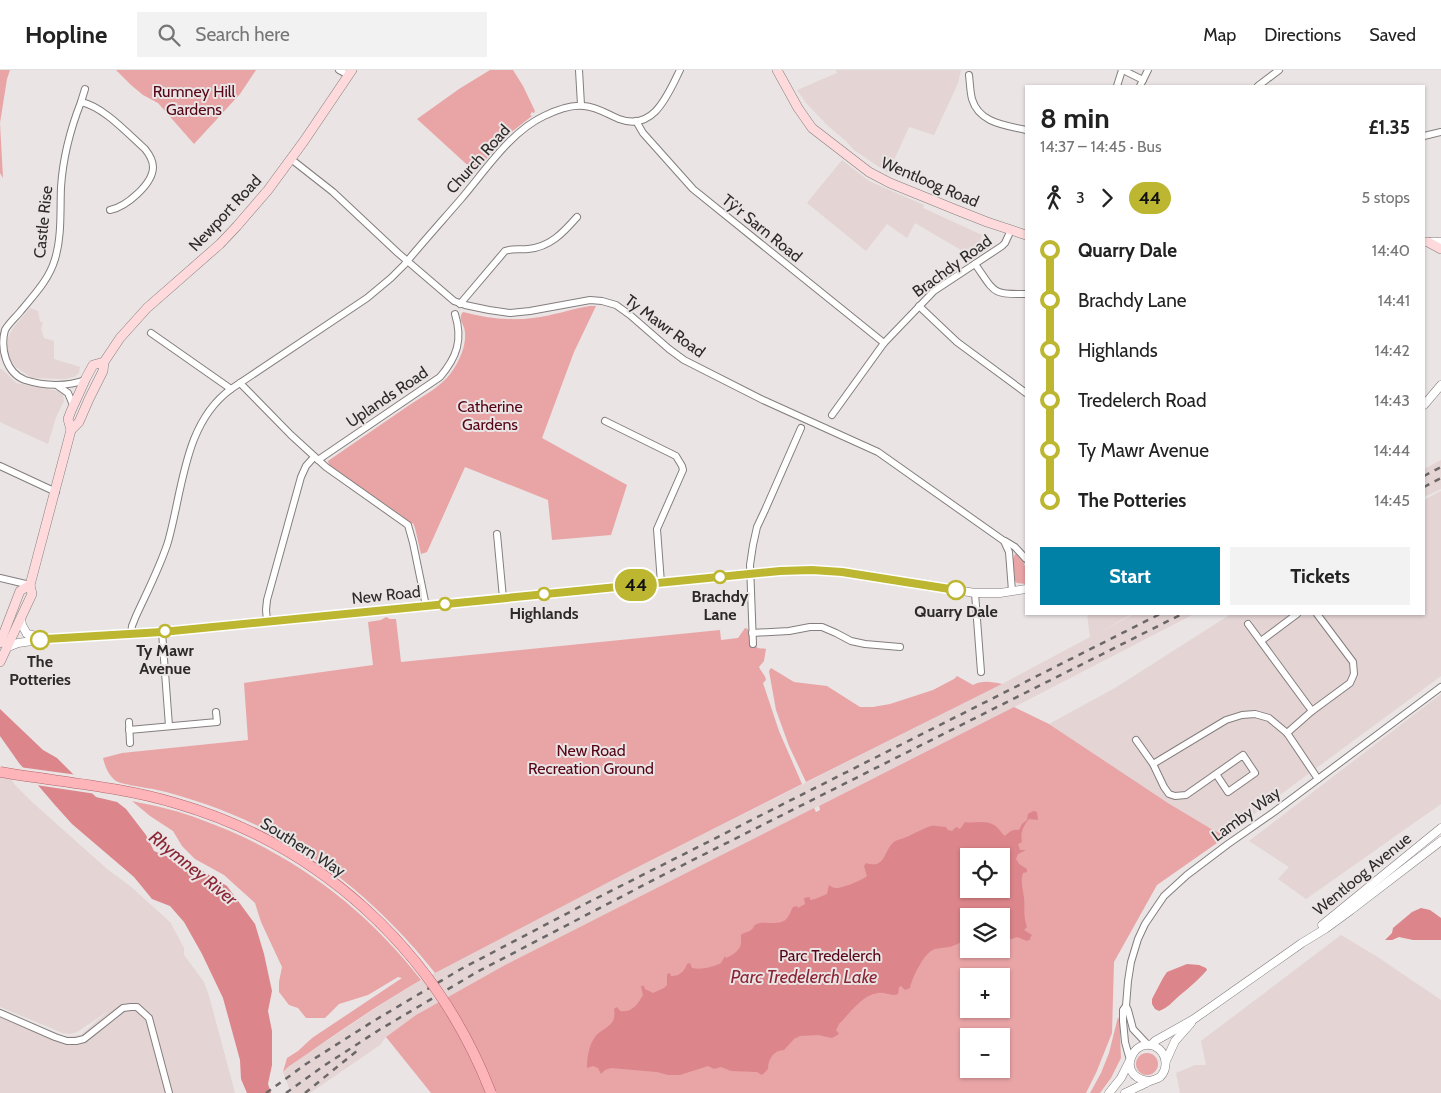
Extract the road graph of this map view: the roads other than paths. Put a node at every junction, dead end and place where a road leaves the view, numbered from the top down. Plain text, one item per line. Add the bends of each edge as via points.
1 (339, 70) edge
2 (579, 70) edge
3 (680, 70) edge
4 (777, 70) edge
5 (1122, 70) edge
6 (1148, 70) edge
7 (1280, 70) edge
8 (350, 73) edge
9 (969, 75) dead end
10 (1142, 83) edge
11 (1117, 85) edge
12 (1259, 85) edge
13 (85, 89) dead end
14 (80, 102) junction
15 (581, 105) junction
16 (636, 121) junction
17 (1025, 130) edge
18 (1441, 132) edge
19 (1425, 136) edge
20 (291, 159) junction
21 (110, 210) dead end
22 (577, 218) dead end
23 (1011, 230) junction
24 (1025, 235) edge
25 (1426, 242) edge
26 (1441, 242) edge
27 (1441, 249) edge
28 (407, 261) junction
29 (976, 264) junction
30 (1025, 294) edge
31 (460, 304) junction
32 (919, 306) junction
33 (455, 314) dead end
34 (151, 333) dead end
35 (884, 343) junction
36 (104, 362) junction
37 (85, 380) junction
38 (240, 383) junction
39 (57, 385) junction
40 (1441, 385) edge
41 (231, 388) junction
42 (1025, 392) edge
43 (73, 405) junction
44 (1425, 405) edge
45 (832, 415) dead end
46 (605, 421) dead end
47 (801, 428) dead end
48 (71, 430) junction
49 (316, 458) junction
50 (0, 466) edge
51 (56, 492) junction
52 (497, 534) dead end
53 (1004, 541) junction
54 (1025, 557) edge
55 (750, 574) junction
56 (0, 578) edge
57 (661, 583) junction
58 (30, 585) junction
59 (1025, 590) edge
60 (1012, 591) junction
61 (975, 593) junction
62 (503, 598) junction
63 (426, 606) junction
64 (1296, 615) edge
65 (1318, 615) edge
66 (21, 618) junction
67 (267, 621) junction
68 (1248, 624) dead end
69 (162, 632) junction
70 (752, 633) junction
71 (131, 634) junction
72 (46, 639) junction
73 (1261, 641) junction
74 (753, 644) dead end
75 (4, 645) edge
76 (900, 647) dead end
77 (0, 662) edge
78 (981, 672) dead end
79 (1441, 686) edge
80 (1312, 711) junction
81 (216, 712) dead end
82 (129, 722) dead end
83 (169, 726) junction
84 (129, 730) junction
85 (1287, 733) junction
86 (1136, 740) dead end
87 (130, 743) dead end
88 (1153, 764) junction
89 (0, 772) edge
90 (1216, 774) junction
91 (1318, 779) junction
92 (1441, 828) edge
93 (1441, 841) edge
94 (1302, 943) junction
95 (1126, 1006) junction
96 (0, 1013) edge
97 (1194, 1019) junction
98 (1149, 1045) junction
99 (1130, 1061) junction
100 (1166, 1061) junction
101 (1148, 1081) junction
102 (169, 1093) edge
103 (491, 1093) edge
104 (1109, 1093) edge
105 (1125, 1093) edge

1 - 8 street
2 - 15 street
3 - 16 street via 661,106 652,115
4 - 23 main road, Wentloog Road via 806,120 861,166 890,183
5 - 10 street
5 - 11 street
6 - 10 street
7 - 12 street
8 - 20 main road, Newport Road
9 - 17 street via 972,98 981,114 991,122
13 - 14 street, Castle Rise
14 - 21 street via 101,110 145,149 152,160 152,174 146,184 121,207
14 - 39 street, Castle Rise via 66,144 55,260 42,284 5,330 2,343 6,363 18,377 34,383
15 - 16 street, Church Road
15 - 28 street, Church Road via 567,107 532,122 509,142
16 - 35 street, Tŷ'r Sarn Road via 693,189
18 - 19 street
20 - 28 street, Ty Mawr Road via 330,189
20 - 36 main road, Newport Road via 237,226 147,308
22 - 31 street via 560,236 546,244 505,251
23 - 24 main road, Wentloog Road
23 - 29 street, Brachdy Road via 1002,246
25 - 26 street
25 - 27 main road
28 - 31 street, Ty Mawr Road
28 - 38 street via 366,298
29 - 30 street via 995,291
29 - 32 street, Brachdy Road via 941,286
31 - 53 street, Ty Mawr Road via 489,310 530,312 590,300 609,303 630,315 684,360 878,452
32 - 35 street, Brachdy Road
32 - 42 street via 956,342
33 - 49 street, Uplands Road via 459,344 440,378
34 - 41 street
35 - 45 street, Brachdy Road
36 - 37 main road, Newport Road via 94,365
36 - 48 main road, Newport Road via 103,371 79,422
37 - 39 street, Castle Rise
37 - 43 main road, Newport Road
38 - 41 street
38 - 49 street
39 - 43 street via 68,392
40 - 44 street
41 - 71 street via 207,412 195,437 165,551
43 - 48 main road, Newport Road via 68,419
46 - 57 street via 676,456 682,466 657,528
47 - 55 street via 757,527
48 - 51 main road, Newport Road
49 - 63 street via 408,526
49 - 67 street, Uplands Road via 306,466 301,477 267,600
50 - 51 street
51 - 58 main road, Newport Road
52 - 62 street
53 - 54 street
53 - 60 street via 1009,552
55 - 57 street, New Road
55 - 61 street, New Road via 826,571
55 - 70 street
56 - 58 street
57 - 62 street, New Road
58 - 66 main road, Newport Road via 32,594
58 - 75 main road, Newport Road via 20,591
59 - 60 street, New Road
60 - 61 street, New Road
61 - 78 street
62 - 63 street, New Road
63 - 67 street, New Road
64 - 73 street
65 - 80 street via 1353,662 1354,674 1350,683
66 - 72 street, New Road via 27,634
66 - 75 main road, Newport Road
67 - 69 street, New Road
68 - 73 street
69 - 71 street, New Road
69 - 83 street
70 - 74 street
70 - 76 street via 822,627 851,641
71 - 72 street, New Road
72 - 75 street, New Road
73 - 80 street
75 - 77 main road, Newport Road
79 - 91 street, Lamby Way
80 - 85 street
81 - 83 street via 217,722
82 - 84 street
83 - 84 street
84 - 87 street
85 - 88 street via 1269,718 1256,714 1242,715 1226,720
85 - 91 street
86 - 88 street
88 - 90 street via 1169,794 1176,796 1186,795
89 - 103 main road, Southern Way, bridge via 125,791 175,803 244,828 310,865 377,919 423,971 460,1026
90 - 90 street via 1243,755 1255,773 1228,792
91 - 95 street, Lamby Way via 1187,875 1164,896 1138,939 1131,962
92 - 94 street, Wentloog Avenue
93 - 94 street, Wentloog Avenue
94 - 97 street, Wentloog Avenue
95 - 98 street, Lamby Way via 1133,1029
95 - 99 street, Lamby Way via 1123,1021
96 - 102 street via 55,1037 76,1041 124,1008 137,1008 149,1018
97 - 98 street, Wentloog Avenue
97 - 100 street, Wentloog Avenue via 1175,1041
98 - 99 street via 1135,1050
98 - 100 street via 1158,1049
99 - 101 street via 1137,1078
99 - 104 street
100 - 101 street via 1160,1077
101 - 105 street

